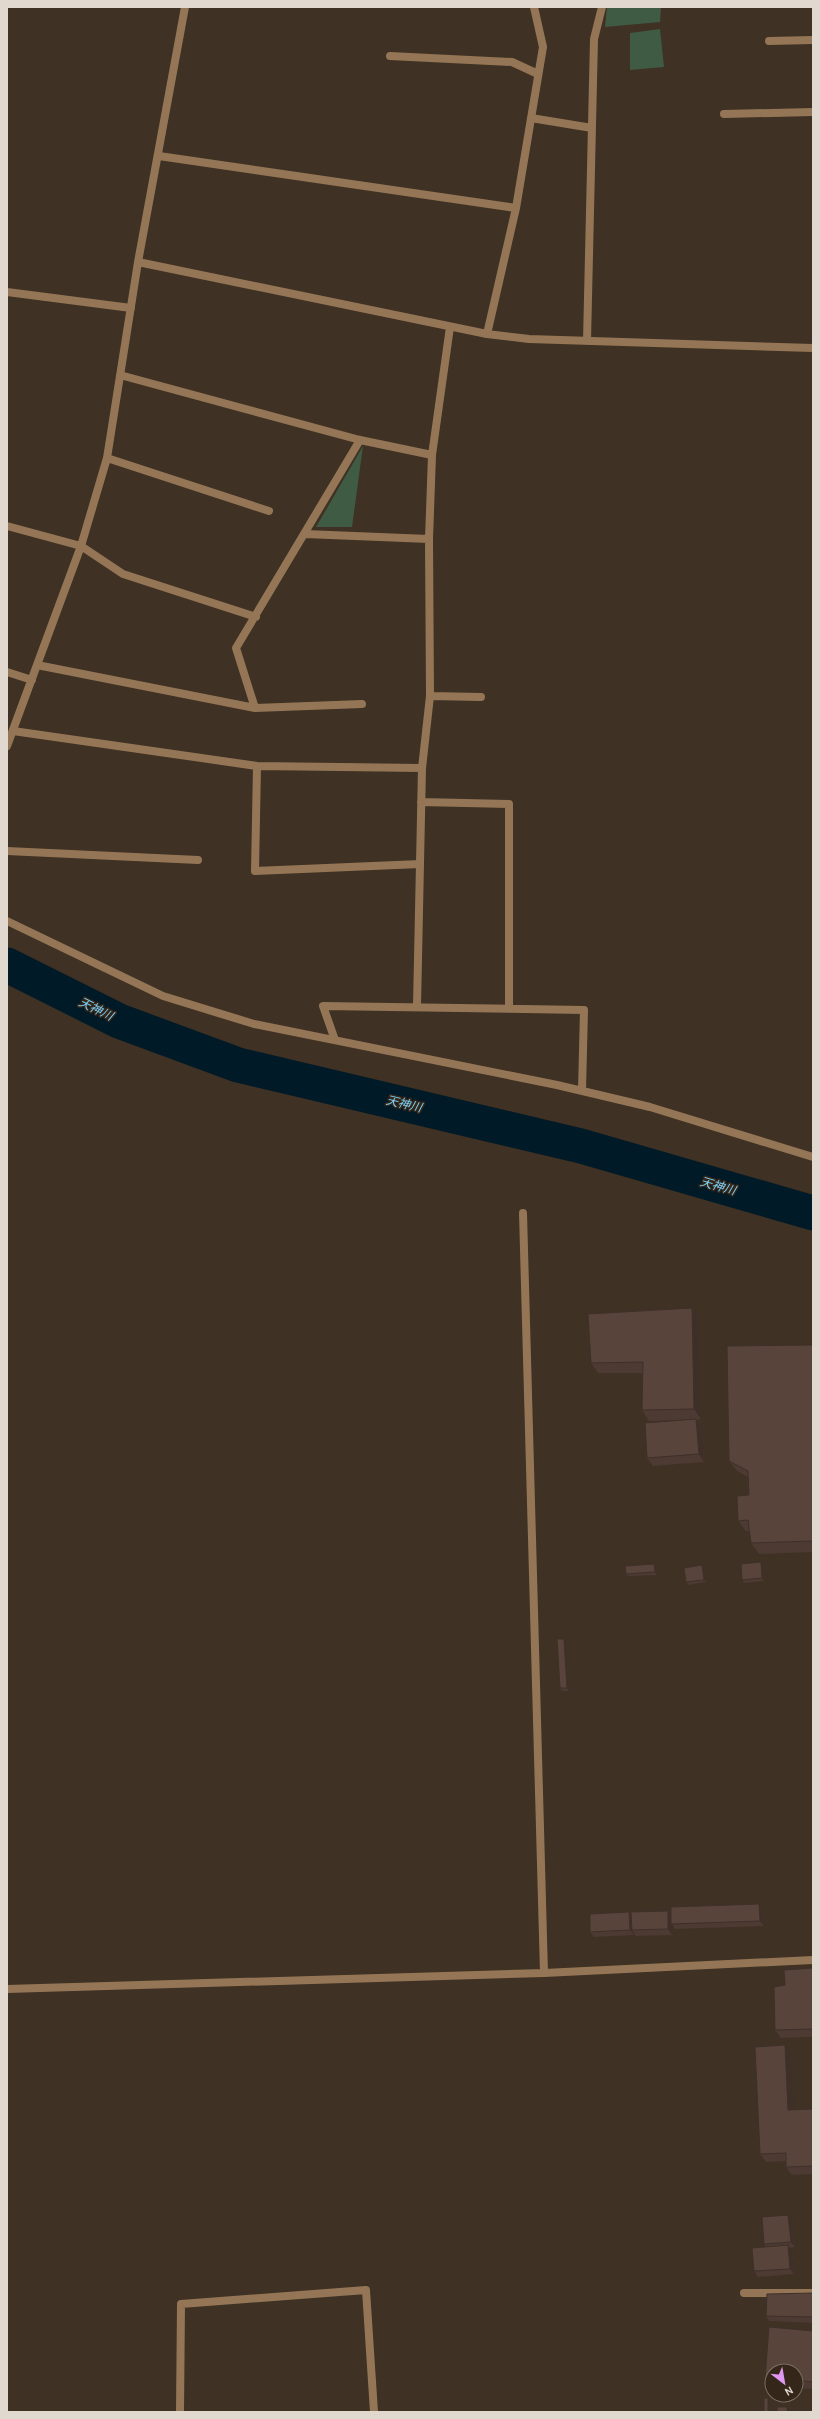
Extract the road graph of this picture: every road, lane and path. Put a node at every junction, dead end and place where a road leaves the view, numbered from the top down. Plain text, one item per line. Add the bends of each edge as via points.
1 (185, 7) edge
2 (534, 7) edge
3 (602, 7) edge
4 (813, 40) edge
5 (769, 41) dead end
6 (390, 56) dead end
7 (538, 74) junction
8 (813, 112) edge
9 (724, 114) dead end
10 (531, 118) junction
11 (592, 128) junction
12 (159, 156) junction
13 (516, 208) junction
14 (138, 262) junction
15 (7, 292) edge
16 (131, 308) junction
17 (450, 327) junction
18 (487, 334) junction
19 (587, 341) junction
20 (813, 348) edge
21 (120, 375) junction
22 (360, 440) junction
23 (432, 455) junction
24 (107, 458) junction
25 (269, 511) dead end
26 (7, 526) edge
27 (305, 534) junction
28 (429, 539) junction
29 (81, 546) junction
30 (256, 617) junction
31 (37, 665) junction
32 (7, 672) edge
33 (32, 680) junction
34 (430, 696) junction
35 (481, 697) dead end
36 (362, 704) dead end
37 (255, 708) junction
38 (13, 731) junction
39 (7, 746) edge
40 (258, 766) junction
41 (422, 768) junction
42 (421, 802) junction
43 (7, 851) edge
44 (198, 860) dead end
45 (420, 864) junction
46 (7, 921) edge
47 (417, 1006) junction
48 (509, 1007) junction
49 (335, 1040) junction
50 (582, 1091) junction
51 (813, 1157) edge
52 (523, 1213) dead end
53 (813, 1960) edge
54 (544, 1974) junction
55 (7, 1989) edge
56 (744, 2293) dead end
57 (813, 2293) edge
58 (180, 2412) edge
59 (374, 2412) edge

1 - 12 street
2 - 7 street via 543,47
3 - 11 street via 594,39
4 - 5 street
6 - 7 street via 512,62
7 - 10 street
8 - 9 street
10 - 11 street
10 - 13 street
11 - 19 street
12 - 13 street
12 - 14 street
13 - 18 street
14 - 16 street
14 - 17 street
15 - 16 street
16 - 21 street
17 - 18 street
17 - 23 street
18 - 19 street
19 - 20 street
21 - 22 street
21 - 24 street
22 - 23 street
22 - 27 street
23 - 28 street
24 - 25 street
24 - 29 street
26 - 29 street
27 - 28 street
27 - 30 street
28 - 34 street
29 - 30 street via 123,574
29 - 31 street
30 - 37 street via 236,648
31 - 33 street
31 - 37 street
32 - 33 street
33 - 38 street
34 - 35 street
34 - 41 street
36 - 37 street
38 - 39 street
38 - 40 street
40 - 41 street
40 - 45 street via 255,871
41 - 42 street
42 - 45 street
42 - 48 street via 509,804
43 - 44 street
45 - 47 street
46 - 49 street via 163,996 254,1024
47 - 48 street
47 - 49 street via 323,1006
48 - 50 street via 584,1010
49 - 50 street
50 - 51 street via 650,1107
52 - 54 street
53 - 54 street
54 - 55 street
56 - 57 street
58 - 59 street via 181,2304 366,2290

